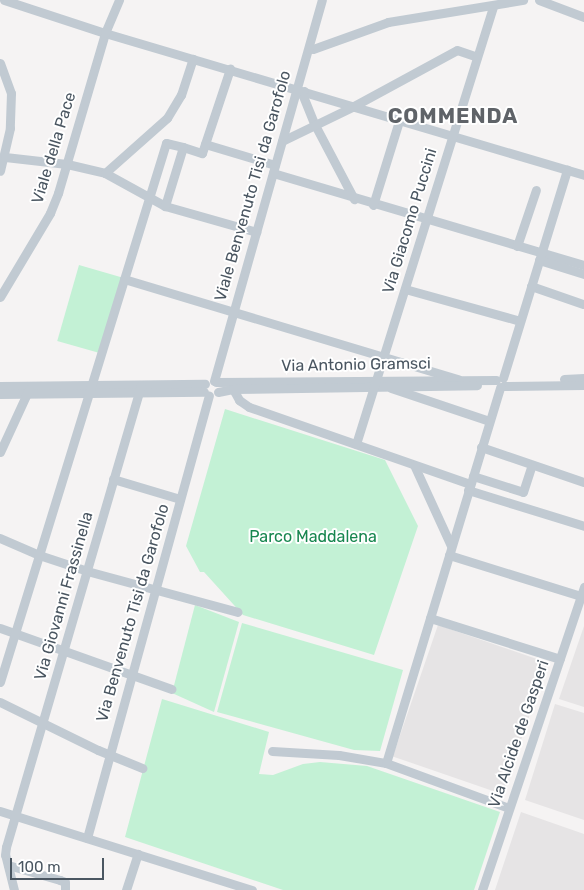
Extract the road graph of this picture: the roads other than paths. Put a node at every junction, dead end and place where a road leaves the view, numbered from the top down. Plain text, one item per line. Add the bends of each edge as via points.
1 (4, 0) edge
2 (118, 0) edge
3 (322, 0) edge
4 (523, 0) edge
5 (539, 0) edge
6 (550, 2) edge
7 (493, 6) junction
8 (584, 17) edge
9 (104, 33) junction
10 (309, 48) junction
11 (477, 57) junction
12 (193, 59) junction
13 (0, 63) edge
14 (230, 69) junction
15 (300, 90) junction
16 (352, 107) junction
17 (399, 121) junction
18 (315, 124) junction
19 (452, 136) junction
20 (282, 141) junction
21 (205, 144) junction
22 (183, 147) junction
23 (4, 157) junction
24 (67, 164) junction
25 (274, 169) junction
26 (567, 170) junction
27 (0, 171) edge
28 (105, 173) junction
29 (584, 175) edge
30 (536, 190) dead end
31 (149, 198) junction
32 (354, 199) junction
33 (373, 204) junction
34 (165, 206) junction
35 (426, 220) junction
36 (256, 232) junction
37 (517, 246) junction
38 (540, 256) junction
39 (584, 265) edge
40 (584, 274) edge
41 (124, 279) junction
42 (531, 286) junction
43 (405, 289) junction
44 (0, 297) edge
45 (584, 303) edge
46 (233, 313) junction
47 (520, 321) junction
48 (384, 357) junction
49 (584, 378) edge
50 (458, 379) junction
51 (501, 383) junction
52 (379, 384) junction
53 (584, 385) edge
54 (0, 386) edge
55 (211, 387) junction
56 (140, 388) junction
57 (90, 389) junction
58 (233, 389) junction
59 (29, 390) junction
60 (0, 394) edge
61 (489, 421) junction
62 (356, 444) junction
63 (481, 447) junction
64 (0, 452) edge
65 (414, 465) junction
66 (532, 465) junction
67 (114, 479) junction
68 (584, 482) edge
69 (470, 483) junction
70 (180, 500) junction
71 (584, 526) edge
72 (0, 538) edge
73 (450, 550) junction
74 (39, 555) junction
75 (87, 571) junction
76 (155, 590) junction
77 (582, 592) edge
78 (238, 612) dead end
79 (430, 618) junction
80 (0, 628) edge
81 (15, 634) junction
82 (63, 652) junction
83 (560, 658) junction
84 (131, 676) junction
85 (0, 682) edge
86 (171, 690) dead end
87 (0, 702) edge
88 (42, 723) junction
89 (272, 751) dead end
90 (109, 755) junction
91 (386, 763) junction
92 (142, 768) dead end
93 (509, 808) junction
94 (0, 811) edge
95 (16, 816) junction
96 (86, 838) junction
97 (138, 854) junction
98 (8, 865) junction
99 (14, 890) edge
100 (65, 890) edge
101 (126, 890) edge
102 (252, 890) edge
103 (482, 890) edge

1 - 9 street
2 - 9 street, Viale della Pace
3 - 10 street, Viale Benvenuto Tisi da Garofolo
4 - 7 street
5 - 6 street
6 - 8 street
7 - 10 street via 388,22
7 - 11 street, Via Giacomo Puccini
9 - 12 street
9 - 24 street, Viale della Pace
10 - 15 street, Viale Benvenuto Tisi da Garofolo
11 - 16 street via 457,50
11 - 19 street, Via Giacomo Puccini
12 - 14 street
12 - 28 street via 181,95 167,118
13 - 23 street via 11,93 10,128
14 - 15 street
14 - 21 street
15 - 16 street
15 - 18 street
15 - 20 street, Viale Benvenuto Tisi da Garofolo
16 - 17 street
16 - 18 street
17 - 19 street
17 - 33 street
18 - 20 street
18 - 32 street
19 - 26 street
19 - 35 street, Via Giacomo Puccini
20 - 25 street, Viale Benvenuto Tisi da Garofolo
21 - 22 street via 202,153
21 - 25 street
22 - 31 street via 166,143
22 - 34 street
23 - 24 street
23 - 27 street
24 - 28 street
24 - 44 street, Viale della Pace via 50,214
25 - 32 street
25 - 36 street, Viale Benvenuto Tisi da Garofolo
26 - 29 street
26 - 38 street
28 - 31 street
30 - 37 street
31 - 34 street
31 - 41 street
32 - 33 street
33 - 35 street
34 - 36 street
35 - 37 street
35 - 43 street, Via Giacomo Puccini
36 - 46 street, Viale Benvenuto Tisi da Garofolo
37 - 38 street
38 - 39 street
38 - 40 street
38 - 42 street
41 - 46 street
41 - 57 street
42 - 45 street
42 - 47 street
43 - 47 street
43 - 48 street, Via Giacomo Puccini
46 - 48 street
46 - 55 street, Viale Benvenuto Tisi da Garofolo
47 - 51 street
48 - 50 street
48 - 52 street, Via Giacomo Puccini
49 - 51 street, Via Antonio Gramsci
50 - 51 street, Via Antonio Gramsci
50 - 52 street, Via Antonio Gramsci
51 - 52 street, Via Antonio Gramsci
51 - 53 street, Via Antonio Gramsci
51 - 61 street
52 - 55 street, Via Antonio Gramsci
52 - 58 street, Via Antonio Gramsci
52 - 61 street
52 - 62 street, Via Giacomo Puccini
54 - 59 street, Via Antonio Gramsci
55 - 56 street, Via Antonio Gramsci
55 - 58 street, Via Antonio Gramsci
55 - 70 street, Via Benvenuto Tisi da Garofolo
56 - 57 street, Via Antonio Gramsci
56 - 67 street, Via Giovanni Frassinella
57 - 59 street, Via Antonio Gramsci
57 - 74 street
58 - 62 street via 239,400 249,407
59 - 60 street, Via Antonio Gramsci
59 - 64 street
61 - 63 street
62 - 65 street
63 - 66 street
63 - 69 street
65 - 69 street
65 - 73 street
66 - 68 street
66 - 69 street via 522,492
67 - 70 street
67 - 75 street, Via Giovanni Frassinella
69 - 71 street
69 - 73 street
70 - 76 street, Via Benvenuto Tisi da Garofolo
72 - 74 street
73 - 77 street
73 - 79 street
74 - 75 street
74 - 81 street
75 - 76 street
75 - 82 street, Via Giovanni Frassinella
76 - 78 street
76 - 84 street, Via Benvenuto Tisi da Garofolo
77 - 83 street, Via Alcide de Gasperi
79 - 83 street
79 - 91 street
80 - 81 street
81 - 82 street
81 - 85 street
82 - 84 street
82 - 88 street, Via Giovanni Frassinella
83 - 93 street, Via Alcide de Gasperi
84 - 86 street
84 - 90 street, Via Benvenuto Tisi da Garofolo
87 - 88 street
88 - 90 street
88 - 95 street, Via Giovanni Frassinella
89 - 91 street
90 - 92 street
90 - 96 street, Via Benvenuto Tisi da Garofolo
91 - 93 street
93 - 103 street, Via Alcide de Gasperi
94 - 95 street
95 - 96 street
95 - 98 street, Via Giovanni Frassinella via 5,855
96 - 97 street
97 - 101 street
97 - 102 street
98 - 99 street, Via Giovanni Frassinella
98 - 100 street via 65,882

